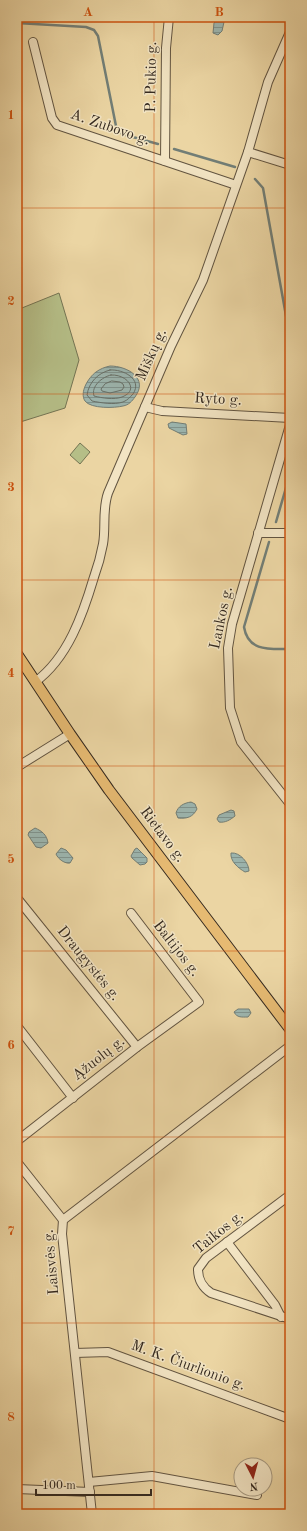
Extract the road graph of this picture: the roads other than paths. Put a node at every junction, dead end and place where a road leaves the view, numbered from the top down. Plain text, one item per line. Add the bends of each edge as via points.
1 (169, 17) edge
2 (290, 32) edge
3 (33, 42) dead end
4 (248, 152) junction
5 (165, 161) junction
6 (290, 166) edge
7 (236, 185) junction
8 (145, 407) junction
9 (290, 418) edge
10 (290, 425) edge
11 (258, 533) junction
12 (290, 533) edge
13 (18, 657) edge
14 (35, 682) junction
15 (70, 734) junction
16 (17, 767) edge
17 (290, 804) edge
18 (17, 898) edge
19 (131, 913) dead end
20 (199, 1002) joint
21 (17, 1026) edge
22 (290, 1029) edge
23 (290, 1046) edge
24 (137, 1047) junction
25 (72, 1098) junction
26 (17, 1141) edge
27 (17, 1162) edge
28 (290, 1195) edge
29 (63, 1220) junction
30 (227, 1242) junction
31 (280, 1317) junction
32 (290, 1319) edge
33 (75, 1353) junction
34 (290, 1419) edge
35 (89, 1482) junction
36 (17, 1489) edge
37 (233, 1491) edge
38 (90, 1492) junction
39 (92, 1514) edge

1 - 5 street, P. Pukio g. via 166,48
2 - 4 street, Miškų g. via 268,82
3 - 5 street, A. Zubovo g. via 52,118 57,125
4 - 6 street
4 - 7 street, Miškų g.
5 - 7 street, A. Zubovo g.
7 - 8 street, Miškų g. via 203,280
8 - 9 street, Ryto g. via 162,411
8 - 14 street, Miškų g. via 106,500 103,544 86,607 63,650 47,672
10 - 11 street, Lankos g.
11 - 12 street
11 - 17 street, Lankos g. via 232,624 228,648 230,708 241,742
13 - 14 main road, Rietavo g.
14 - 15 main road, Rietavo g.
15 - 16 street
15 - 22 main road, Rietavo g. via 109,790
18 - 24 street, Draugystės g.
19 - 20 street, Baltijos g.
20 - 24 street, Ąžuolų g.
21 - 25 street
23 - 29 street, Laisvės g.
24 - 25 street, Ąžuolų g.
25 - 26 street, Ąžuolų g.
27 - 29 street
28 - 30 street, Taikos g.
29 - 33 street, Laisvės g. via 62,1234
30 - 31 street via 275,1305
30 - 31 street, Taikos g. via 201,1263 198,1269 198,1276 204,1288 211,1293
31 - 32 street, Taikos g.
33 - 34 street, M. K. Čiurlionio g. via 108,1352
33 - 35 street, Laisvės g.
35 - 37 street via 152,1476
35 - 38 street, Laisvės g.
36 - 38 street
38 - 39 street, Laisvės g.

